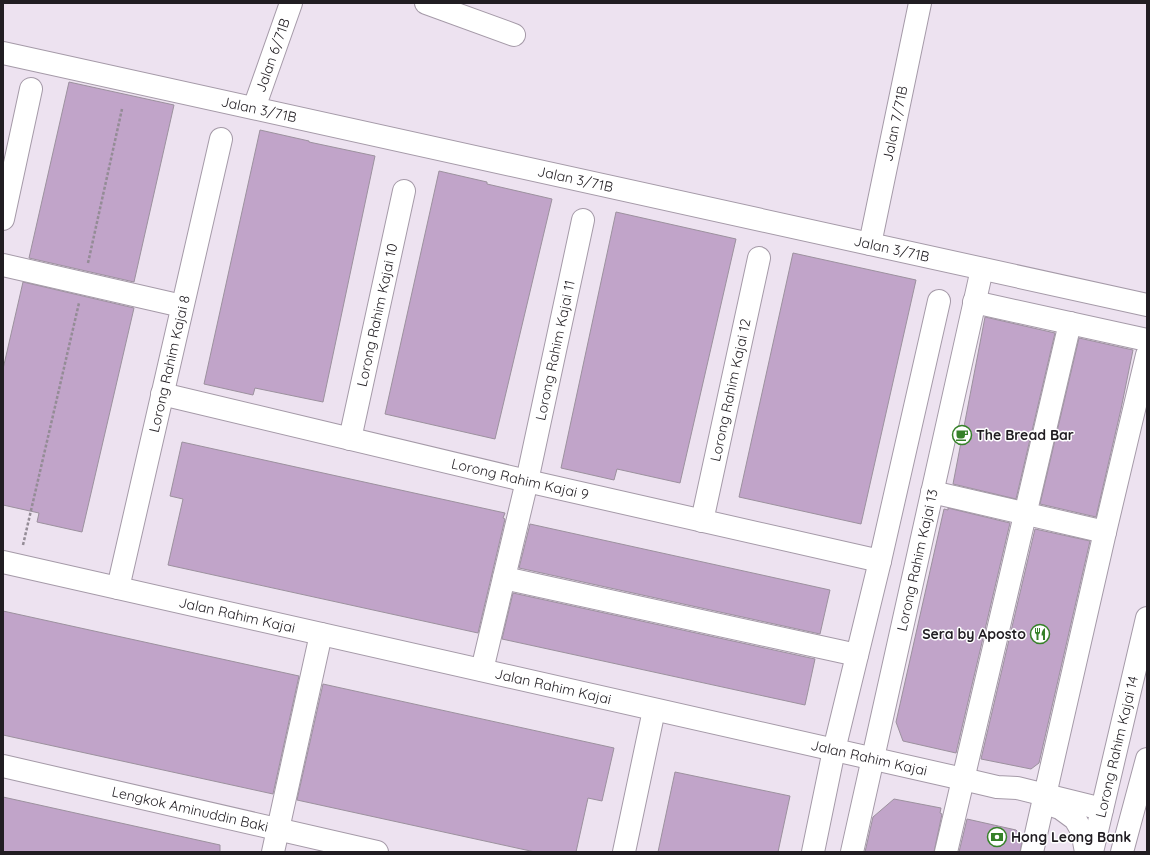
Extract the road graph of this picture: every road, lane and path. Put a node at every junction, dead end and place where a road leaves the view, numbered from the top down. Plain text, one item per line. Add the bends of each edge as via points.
1 (291, 3) edge
2 (426, 3) edge
3 (919, 3) edge
4 (514, 35) dead end
5 (3, 53) edge
6 (31, 89) dead end
7 (254, 108) junction
8 (122, 109) dead end
9 (221, 139) dead end
10 (404, 191) dead end
11 (3, 220) edge
12 (583, 220) dead end
13 (870, 244) junction
14 (759, 258) dead end
15 (3, 265) edge
16 (982, 269) junction
17 (83, 283) junction
18 (939, 301) dead end
19 (974, 302) junction
20 (1147, 305) edge
21 (182, 306) junction
22 (1070, 323) junction
23 (1147, 340) edge
24 (1147, 355) edge
25 (162, 394) junction
26 (350, 439) junction
27 (527, 481) junction
28 (932, 492) junction
29 (1025, 514) junction
30 (702, 521) junction
31 (1105, 532) junction
32 (880, 561) junction
33 (11, 564) edge
34 (504, 578) junction
35 (118, 588) junction
36 (1147, 618) edge
37 (321, 634) junction
38 (857, 655) junction
39 (482, 670) junction
40 (654, 710) junction
41 (834, 750) junction
42 (873, 759) junction
43 (1147, 759) edge
44 (3, 766) edge
45 (963, 779) junction
46 (1044, 799) junction
47 (1102, 809) junction
48 (278, 829) junction
49 (273, 852) edge
50 (377, 852) edge
51 (624, 852) edge
52 (813, 852) edge
53 (852, 852) edge
54 (946, 852) edge
55 (1032, 852) edge
56 (1086, 852) edge
57 (1092, 852) edge
58 (1122, 852) edge

1 - 7 street, Jalan 6/71B
2 - 4 street
3 - 13 street, Jalan 7/71B
5 - 7 street, Jalan 3/71B
6 - 11 street
7 - 13 street, Jalan 3/71B
8 - 17 path
9 - 21 street, Lorong Rahim Kajai 8
10 - 26 street, Lorong Rahim Kajai 10
12 - 27 street, Lorong Rahim Kajai 11
13 - 16 street, Jalan 3/71B
14 - 30 street, Lorong Rahim Kajai 12
15 - 17 street
16 - 19 street, Lorong Rahim Kajai 13
16 - 20 street, Jalan 3/71B
17 - 21 street
17 - 33 path
18 - 32 street
19 - 22 street
19 - 28 street, Lorong Rahim Kajai 13
21 - 25 street, Lorong Rahim Kajai 8
22 - 23 street
22 - 29 street
24 - 31 street
25 - 26 street, Lorong Rahim Kajai 9
25 - 35 street, Lorong Rahim Kajai 8
26 - 27 street, Lorong Rahim Kajai 9
27 - 30 street, Lorong Rahim Kajai 9
27 - 34 street, Lorong Rahim Kajai 11
28 - 29 street
28 - 42 street, Lorong Rahim Kajai 13
29 - 31 street
29 - 45 street
30 - 32 street, Lorong Rahim Kajai 9
31 - 46 street
32 - 38 street
33 - 35 street, Jalan Rahim Kajai
34 - 38 street
34 - 39 street, Lorong Rahim Kajai 11
35 - 37 street, Jalan Rahim Kajai
36 - 47 street, Lorong Rahim Kajai 14
37 - 39 street, Jalan Rahim Kajai
37 - 48 street
38 - 41 street
39 - 40 street, Jalan Rahim Kajai
40 - 41 street, Jalan Rahim Kajai
40 - 51 street
41 - 42 street, Jalan Rahim Kajai
41 - 52 street
42 - 45 street, Jalan Rahim Kajai
42 - 53 street, Lorong Rahim Kajai 13
43 - 58 street
44 - 48 street, Lengkok Aminuddin Baki
45 - 46 street, Jalan Rahim Kajai via 997,787 1015,795
45 - 54 street
46 - 47 street
46 - 55 street
46 - 56 street via 1075,819 1082,831
47 - 57 street, Lorong Rahim Kajai 14
48 - 49 street
48 - 50 street, Lengkok Aminuddin Baki

